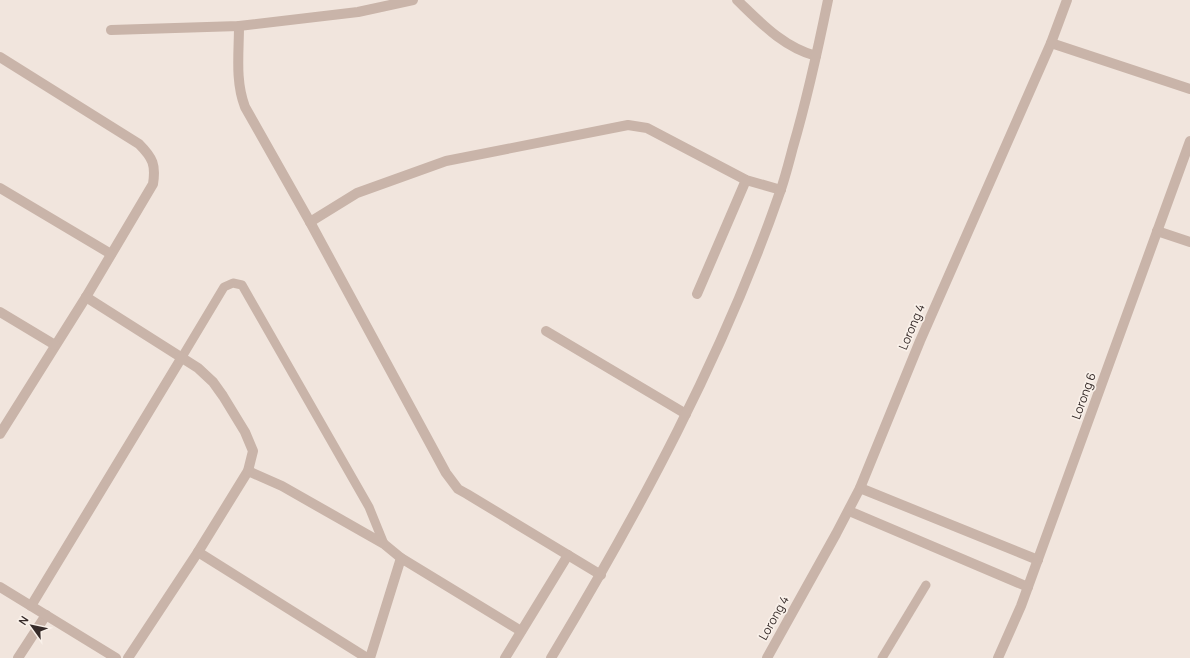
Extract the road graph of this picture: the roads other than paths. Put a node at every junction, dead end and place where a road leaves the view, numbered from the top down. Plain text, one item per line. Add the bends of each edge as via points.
1 (413, 0) edge
2 (737, 0) edge
3 (828, 0) edge
4 (1067, 0) edge
5 (238, 26) junction
6 (111, 30) dead end
7 (1051, 43) junction
8 (816, 56) junction
9 (0, 57) edge
10 (1190, 89) edge
11 (1190, 141) edge
12 (746, 180) junction
13 (0, 188) edge
14 (781, 190) junction
15 (310, 222) junction
16 (1157, 231) junction
17 (1190, 242) edge
18 (111, 254) junction
19 (697, 294) dead end
20 (86, 297) junction
21 (0, 312) edge
22 (546, 331) dead end
23 (55, 345) junction
24 (182, 357) junction
25 (686, 414) junction
26 (0, 434) edge
27 (248, 471) junction
28 (860, 488) junction
29 (849, 511) junction
30 (384, 544) junction
31 (198, 552) junction
32 (568, 556) junction
33 (401, 558) junction
34 (1038, 560) junction
35 (601, 575) junction
36 (926, 585) dead end
37 (0, 587) edge
38 (1028, 587) junction
39 (31, 606) junction
40 (46, 615) junction
41 (522, 631) junction
42 (18, 658) edge
43 (116, 658) edge
44 (128, 658) edge
45 (367, 658) edge
46 (370, 658) edge
47 (505, 658) edge
48 (551, 658) edge
49 (767, 658) edge
50 (882, 658) edge
51 (998, 658) edge

1 - 5 street via 358,12
2 - 8 street via 785,43
3 - 8 street
4 - 7 street, Lorong 4
5 - 6 street
5 - 15 street via 239,82 245,107
7 - 10 street
7 - 28 street, Lorong 4 via 920,341
8 - 14 street
9 - 18 street via 139,144 153,161 153,184
11 - 16 street, Lorong 6
12 - 14 street
12 - 15 street via 647,128 628,125 446,161 357,193
12 - 19 street
13 - 18 street
14 - 25 street via 727,327
15 - 32 street via 451,481 458,489
16 - 17 street
16 - 34 street, Lorong 6
18 - 20 street
20 - 23 street
20 - 24 street
21 - 23 street
22 - 25 street
23 - 26 street
24 - 27 street via 213,382 246,432 253,452
24 - 30 lane via 224,287 233,283 242,285 369,507
24 - 39 street
25 - 35 street
27 - 30 street via 282,486
27 - 31 street
28 - 29 street, Lorong 4
28 - 34 street
29 - 38 street
29 - 49 street, Lorong 4
30 - 33 street
31 - 44 street
31 - 45 street
32 - 35 street
32 - 41 street
33 - 41 street
33 - 46 street
34 - 38 street, Lorong 6
35 - 48 street
36 - 50 lane
37 - 39 street
38 - 51 street, Lorong 6
39 - 40 street
40 - 42 street
40 - 43 street
41 - 47 street

